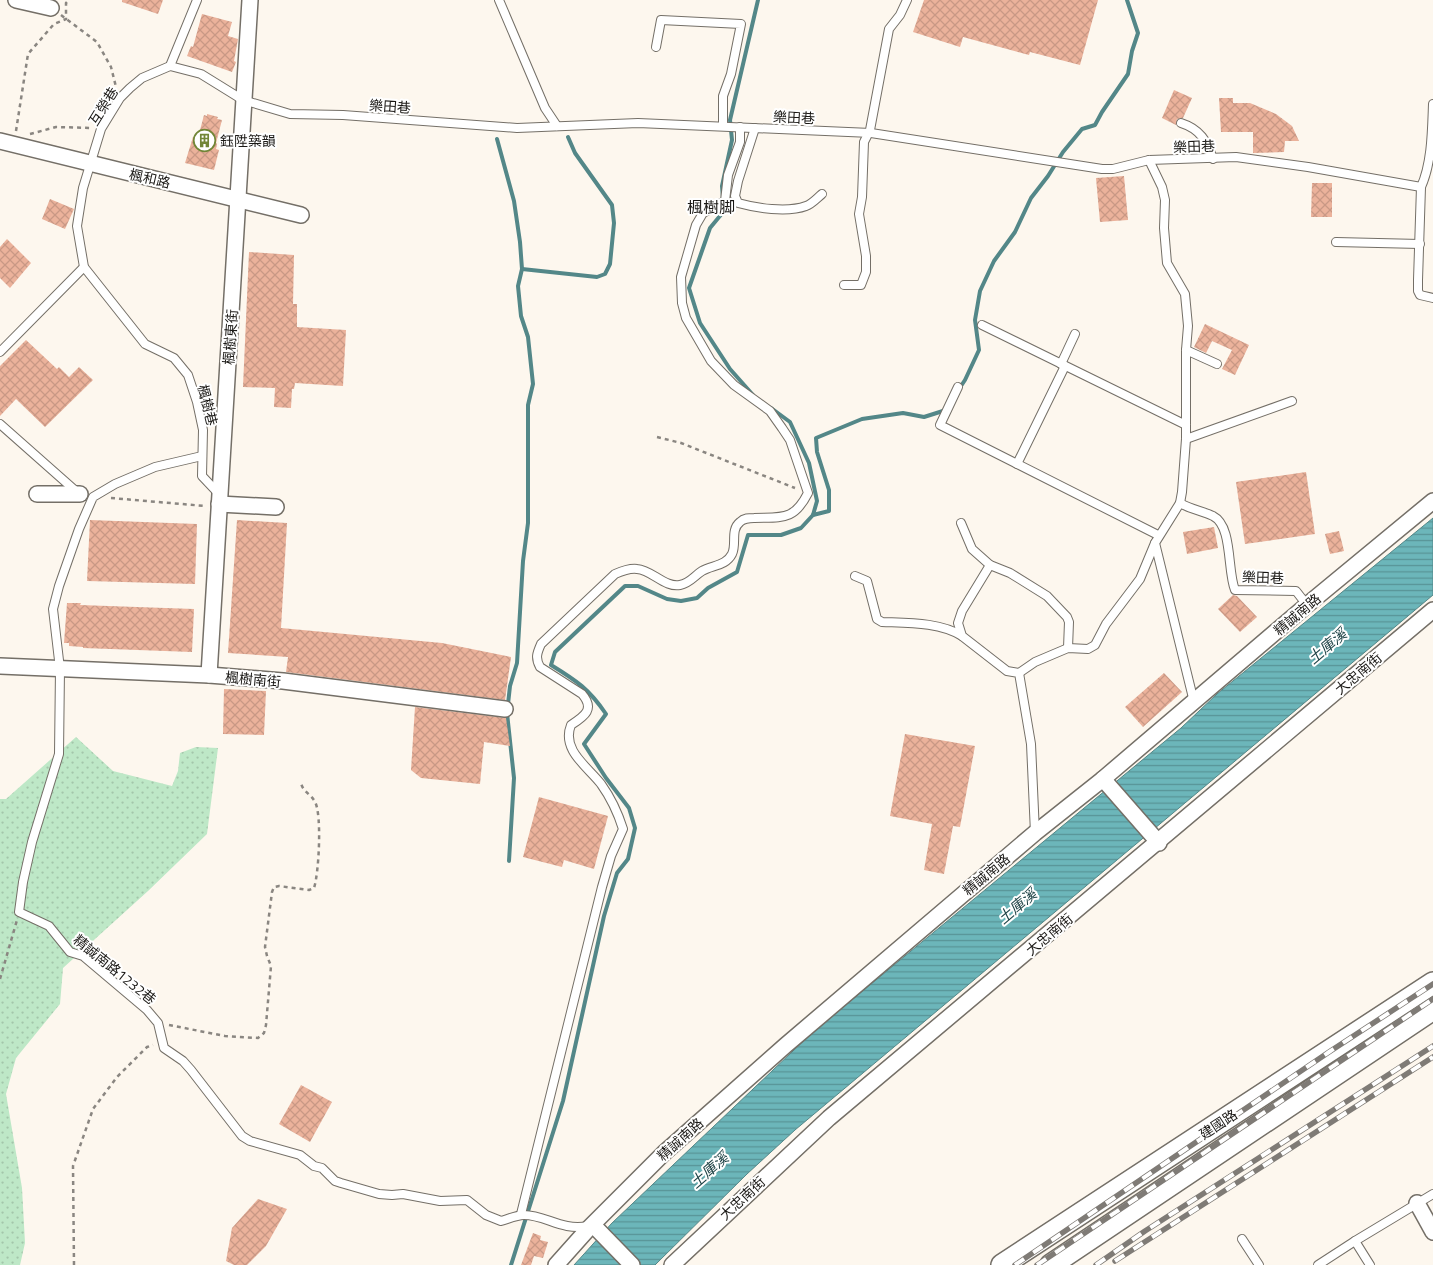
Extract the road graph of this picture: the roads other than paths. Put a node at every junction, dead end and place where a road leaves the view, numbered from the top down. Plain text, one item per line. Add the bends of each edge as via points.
1 (16, 0) edge
2 (197, 0) edge
3 (250, 0) edge
4 (499, 0) edge
5 (908, 0) edge
6 (51, 8) road end
7 (656, 47) dead end
8 (170, 66) junction
9 (243, 100) junction
10 (1433, 104) edge
11 (1181, 123) dead end
12 (557, 126) junction
13 (723, 126) junction
14 (740, 127) junction
15 (755, 128) junction
16 (868, 134) junction
17 (7, 143) edge
18 (1213, 159) junction
19 (1149, 160) junction
20 (91, 164) junction
21 (1429, 178) edge
22 (1421, 187) junction
23 (822, 194) dead end
24 (238, 199) junction
25 (301, 215) dead end
26 (1336, 242) dead end
27 (1420, 244) junction
28 (84, 267) junction
29 (844, 286) dead end
30 (1433, 298) edge
31 (982, 325) dead end
32 (1075, 334) dead end
33 (1186, 350) junction
34 (0, 352) edge
35 (1217, 364) dead end
36 (1063, 365) junction
37 (958, 386) dead end
38 (1292, 401) dead end
39 (0, 424) edge
40 (1186, 425) junction
41 (1186, 439) junction
42 (202, 456) junction
43 (1017, 464) junction
44 (37, 494) dead end
45 (86, 496) junction
46 (220, 500) junction
47 (1433, 501) edge
48 (1180, 503) junction
49 (276, 507) dead end
50 (961, 523) dead end
51 (1157, 539) junction
52 (990, 565) junction
53 (855, 576) dead end
54 (1306, 605) junction
55 (1433, 610) edge
56 (962, 636) junction
57 (1068, 648) junction
58 (0, 666) edge
59 (60, 669) junction
60 (1019, 673) junction
61 (209, 675) junction
62 (1194, 702) junction
63 (505, 709) dead end
64 (1106, 781) junction
65 (1035, 833) junction
66 (1155, 838) junction
67 (1433, 983) edge
68 (1433, 1009) edge
69 (1433, 1194) edge
70 (1417, 1202) junction
71 (521, 1214) junction
72 (594, 1227) junction
73 (1433, 1232) edge
74 (1242, 1239) dead end
75 (1355, 1240) junction
76 (556, 1265) edge
77 (632, 1265) edge
78 (672, 1265) edge
79 (1002, 1265) edge
80 (1051, 1265) edge
81 (1259, 1265) edge
82 (1318, 1265) edge
83 (1370, 1265) edge

1 - 6 street
2 - 8 lane
3 - 9 street, 楓樹東街
4 - 12 lane via 545,108
5 - 16 lane via 889,29
7 - 13 lane via 662,20 741,24 723,96
8 - 9 lane, 樂田巷 via 201,74
8 - 20 lane, 互榮巷 via 142,78 120,98 101,129
9 - 12 lane, 樂田巷 via 290,114 517,128
9 - 24 street, 楓樹東街
10 - 21 lane
11 - 18 lane via 1192,127 1203,137
12 - 13 lane, 樂田巷 via 638,123
13 - 14 lane, 樂田巷
14 - 15 lane, 樂田巷
14 - 71 lane via 740,142 728,175 725,201 703,213 696,224 681,277 682,303 686,318 711,361 734,385 770,411 790,440 808,493 802,505 785,517 746,518 740,522 734,532 730,557 689,582 671,585 639,569 615,574 541,644 536,654 540,667 587,699 587,713 572,725 569,738 578,759 607,792 619,813 623,829 602,887
15 - 16 lane, 樂田巷
15 - 23 lane via 738,181 735,196 738,203 757,208 796,209 808,206
16 - 19 lane, 樂田巷 via 1102,169
16 - 29 lane via 864,142 859,214 866,272 861,285
17 - 20 street, 楓和路
18 - 19 lane, 樂田巷
18 - 22 lane, 樂田巷 via 1236,157 1299,165
19 - 33 lane via 1165,200 1167,263 1186,296
20 - 24 street, 楓和路
20 - 28 lane, 楓樹巷 via 83,188 77,226
21 - 22 lane
22 - 27 lane
24 - 25 street, 楓和路
24 - 46 street, 楓樹東街
26 - 27 lane
27 - 30 lane via 1418,291 1420,295
28 - 34 lane
28 - 42 lane, 楓樹巷 via 144,344 174,358 188,375 203,430
31 - 36 lane
32 - 36 lane
33 - 35 lane
33 - 40 lane
36 - 40 lane
36 - 43 lane
37 - 43 lane via 940,425
38 - 41 lane
39 - 45 lane
40 - 41 lane
41 - 48 lane
42 - 45 lane via 155,467
42 - 46 lane, 楓樹巷 via 202,476
43 - 51 lane
44 - 45 street
45 - 59 lane via 79,529 53,609
46 - 49 street
46 - 61 street, 楓樹東街
47 - 54 street, 精誠南路
48 - 51 lane
48 - 54 lane, 樂田巷 via 1215,517 1221,524 1235,590 1296,591
50 - 52 lane via 972,549
51 - 57 lane via 1140,579 1106,624 1095,645 1088,649
51 - 62 lane
52 - 56 lane via 962,611 958,623
52 - 57 lane via 1010,573 1047,596 1069,622
53 - 56 lane via 867,581 877,619 882,622 942,628
54 - 62 street, 精誠南路
55 - 66 street, 大忠南街 via 1189,815
56 - 60 lane via 1007,671
57 - 60 lane via 1035,662
58 - 59 street, 楓樹南街
59 - 61 street, 楓樹南街
59 - 71 lane, 精誠南路1232巷 via 60,754 32,842 20,912 49,926 70,952 83,956 134,998 158,1023 164,1048 191,1070 242,1136 300,1155 322,1168 335,1181 378,1194 467,1200 486,1215 501,1221
60 - 65 lane via 1030,744
61 - 63 street, 楓樹南街
62 - 64 street, 精誠南路
64 - 65 street, 精誠南路
64 - 66 street
65 - 72 street, 精誠南路 via 678,1140
66 - 78 street, 大忠南街 via 829,1118
67 - 79 main road, 建國路
68 - 80 main road, 建國路
69 - 70 lane
70 - 73 street
70 - 75 lane
71 - 72 lane via 577,1228
72 - 76 street, 精誠南路
72 - 77 street
74 - 81 lane
75 - 82 lane
75 - 83 lane

